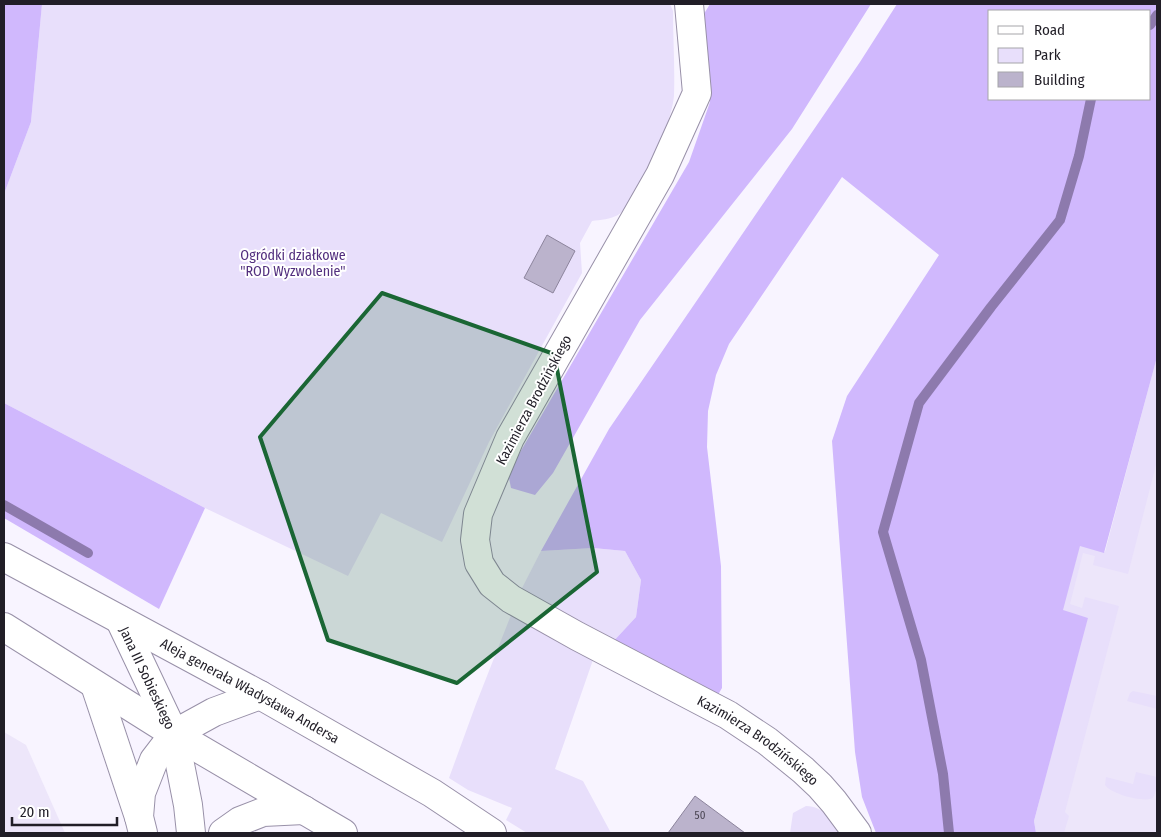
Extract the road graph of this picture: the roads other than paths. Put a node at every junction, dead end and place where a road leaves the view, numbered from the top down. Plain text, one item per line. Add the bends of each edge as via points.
1 (689, 4) edge
2 (4, 557) edge
3 (120, 620) junction
4 (4, 627) edge
5 (95, 685) junction
6 (260, 695) junction
7 (174, 734) junction
8 (304, 810) junction
9 (141, 825) edge
10 (191, 833) edge
11 (223, 833) edge
12 (343, 833) edge
13 (492, 833) edge
14 (857, 833) edge

1 - 14 street, Kazimierza Brodzińskiego via 697,93 660,175 510,438 478,514 475,540 479,562 492,584 511,599 728,715 767,741 820,786
2 - 3 street, Aleja generała Władysława Andersa
3 - 6 street, Aleja generała Władysława Andersa
3 - 7 street, Jana III Sobieskiego
4 - 5 street
5 - 7 street
5 - 9 street
6 - 7 street, Jana III Sobieskiego via 214,712
6 - 13 street, Aleja generała Władysława Andersa via 432,793
7 - 8 street
7 - 9 street, Jana III Sobieskiego via 154,760 141,793
7 - 10 street, Jana III Sobieskiego
8 - 11 street via 263,812 240,820
8 - 12 street

